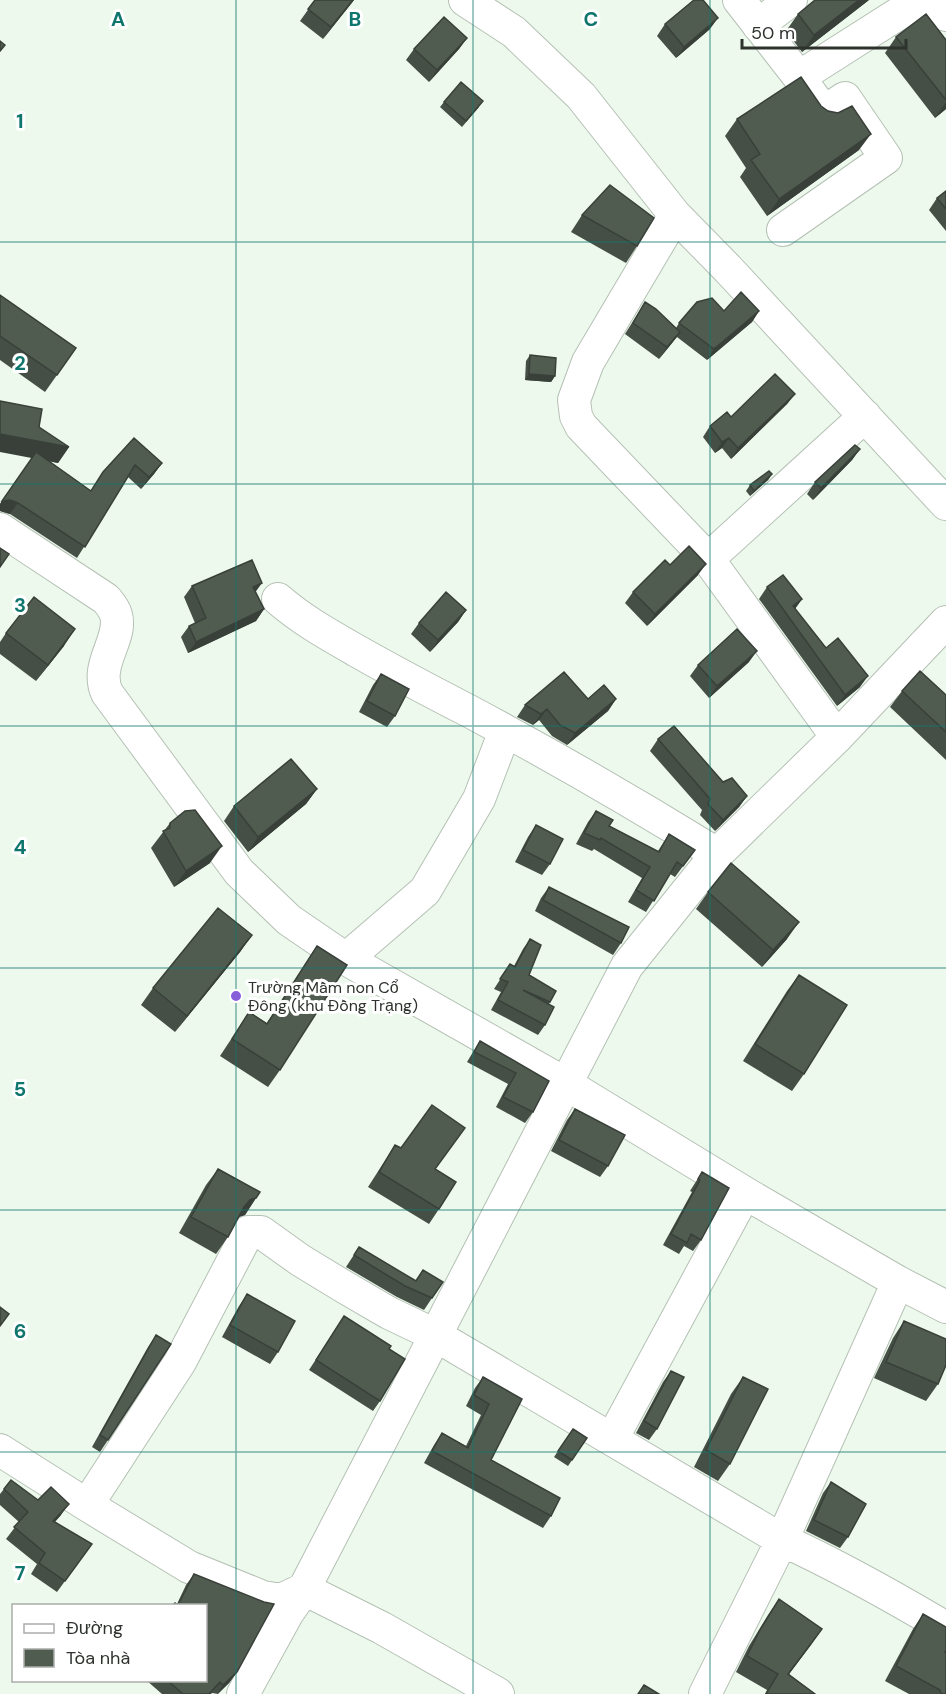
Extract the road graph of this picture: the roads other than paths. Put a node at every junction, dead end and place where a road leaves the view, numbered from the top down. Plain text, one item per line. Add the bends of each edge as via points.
1 (465, 0) edge
2 (739, 0) edge
3 (791, 0) edge
4 (920, 0) edge
5 (935, 0) edge
6 (946, 15) edge
7 (758, 25) junction
8 (799, 77) junction
9 (675, 215) junction
10 (783, 230) dead end
11 (865, 416) junction
12 (946, 504) edge
13 (0, 529) edge
14 (708, 559) junction
15 (278, 599) dead end
16 (946, 622) edge
17 (505, 731) junction
18 (837, 737) junction
19 (717, 854) junction
20 (346, 958) junction
21 (566, 1084) junction
22 (745, 1193) junction
23 (898, 1282) junction
24 (946, 1307) edge
25 (435, 1335) junction
26 (612, 1439) junction
27 (0, 1449) edge
28 (87, 1505) junction
29 (782, 1540) junction
30 (304, 1589) junction
31 (946, 1628) edge
32 (243, 1694) edge
33 (498, 1694) edge
34 (705, 1694) edge

1 - 9 street via 514,32 581,96
2 - 7 street
3 - 7 street
4 - 8 street
5 - 6 street
7 - 8 street
8 - 10 street via 824,112 844,98 886,158
9 - 11 street
9 - 14 street via 588,362 574,407 581,426
11 - 12 street
11 - 14 street
13 - 20 street via 106,599 114,609 117,625 103,684 115,706 239,872 289,920
14 - 18 street
15 - 17 street via 326,634
16 - 18 street
17 - 19 street
17 - 20 street via 479,799 425,891
18 - 19 street
19 - 21 street via 627,966
20 - 21 street
21 - 22 street
21 - 25 street
22 - 23 street
22 - 26 street
23 - 24 street
23 - 29 street
25 - 26 street
25 - 28 street via 346,1288 261,1232 248,1232 180,1362
25 - 30 street
26 - 29 street
27 - 28 street
28 - 30 street via 189,1567 263,1597 281,1600
29 - 31 street via 904,1602
29 - 34 street
30 - 32 street
30 - 33 street

